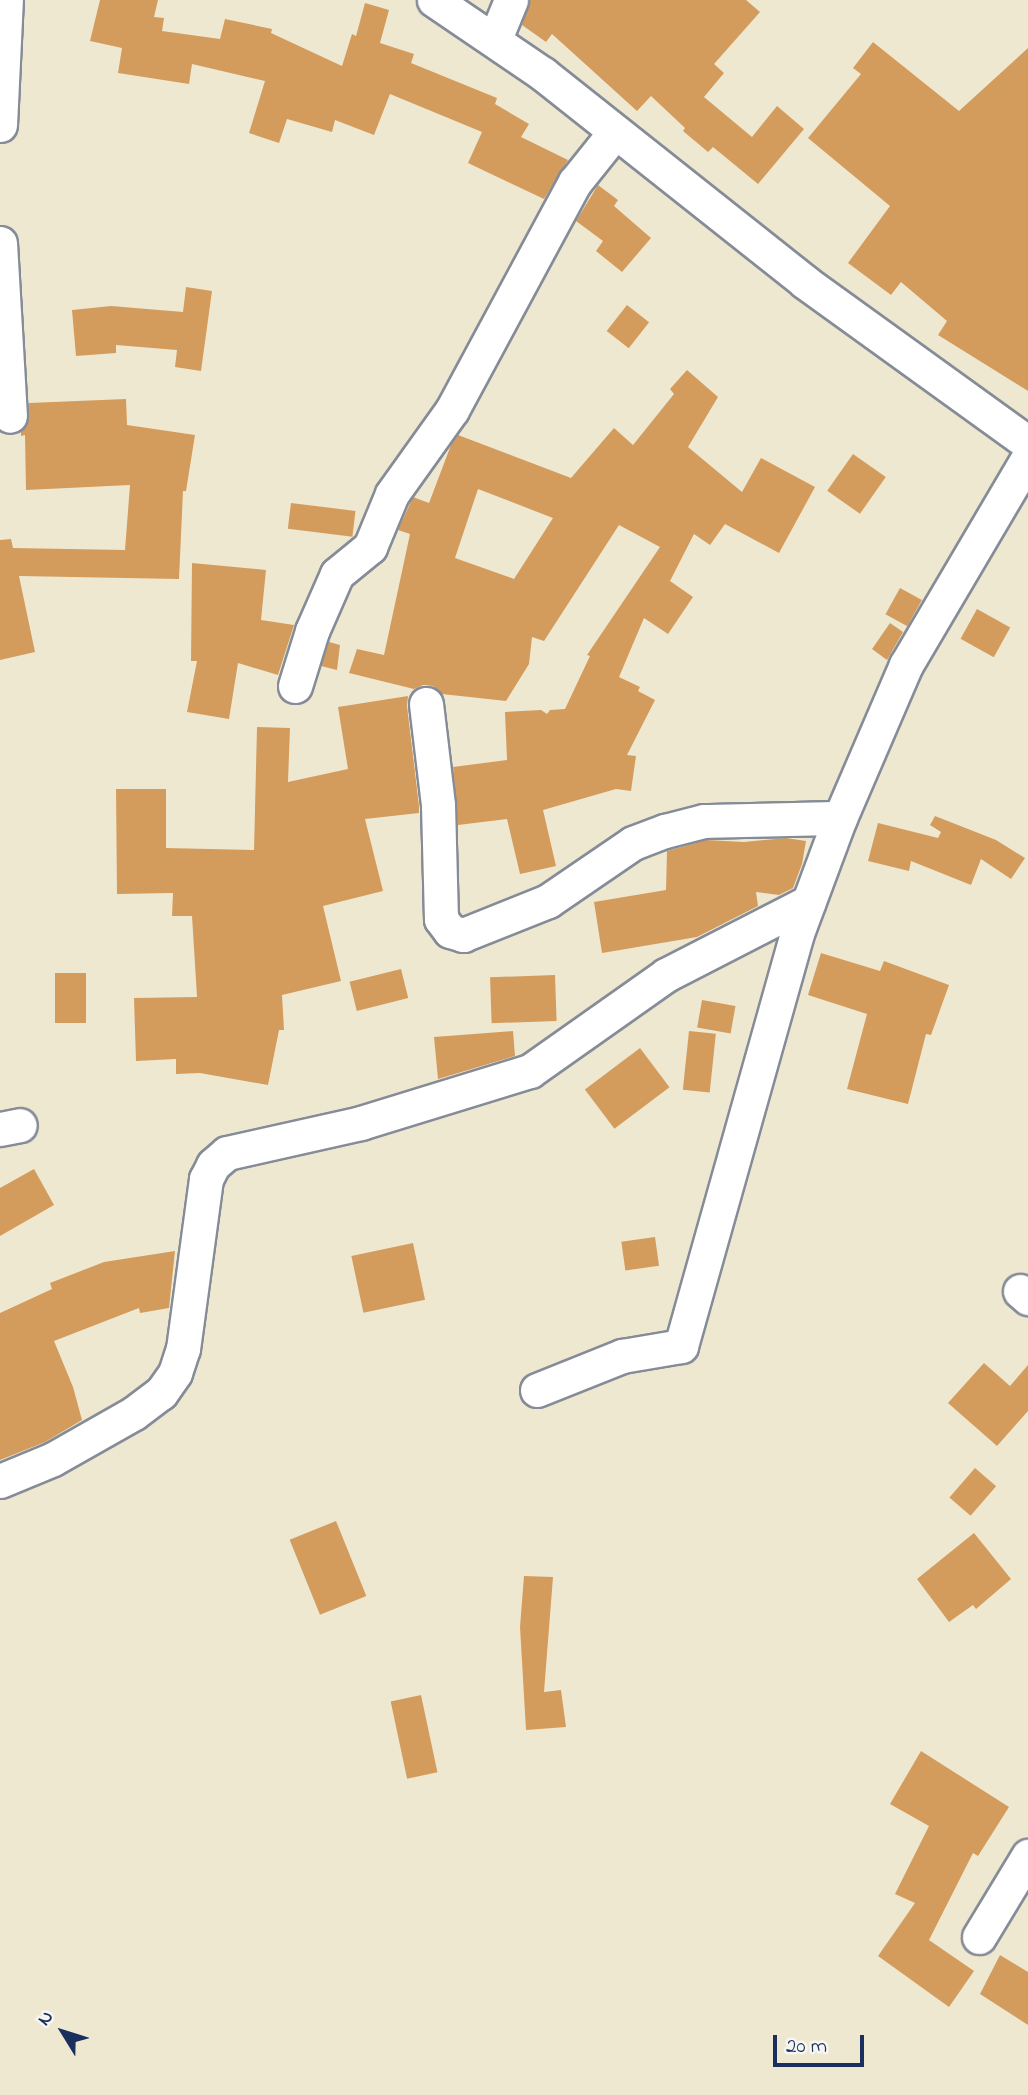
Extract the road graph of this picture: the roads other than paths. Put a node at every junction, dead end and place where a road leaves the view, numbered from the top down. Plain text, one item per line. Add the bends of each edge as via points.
1 (6, 0) edge
2 (434, 0) edge
3 (511, 0) edge
4 (495, 39) junction
5 (0, 125) edge
6 (615, 132) junction
7 (0, 243) edge
8 (10, 416) dead end
9 (1028, 443) edge
10 (1028, 458) edge
11 (295, 686) dead end
12 (426, 704) dead end
13 (840, 818) junction
14 (808, 902) junction
15 (537, 1390) dead end
16 (0, 1481) edge
17 (1028, 1856) edge
18 (979, 1937) dead end

1 - 5 street
2 - 4 street
3 - 4 street
4 - 6 street
6 - 9 street via 805,282
6 - 11 street via 575,182 452,410 392,494 370,547 337,574
7 - 8 street
10 - 13 street via 906,666
12 - 13 street via 438,805 441,919 450,931 463,935 548,901 633,843 665,831 704,821
13 - 14 street
14 - 15 street via 681,1346 622,1356
14 - 16 street via 666,975 530,1071 371,1121 227,1153 213,1164 206,1179 183,1349 175,1373 161,1392 134,1413 53,1459
17 - 18 street

